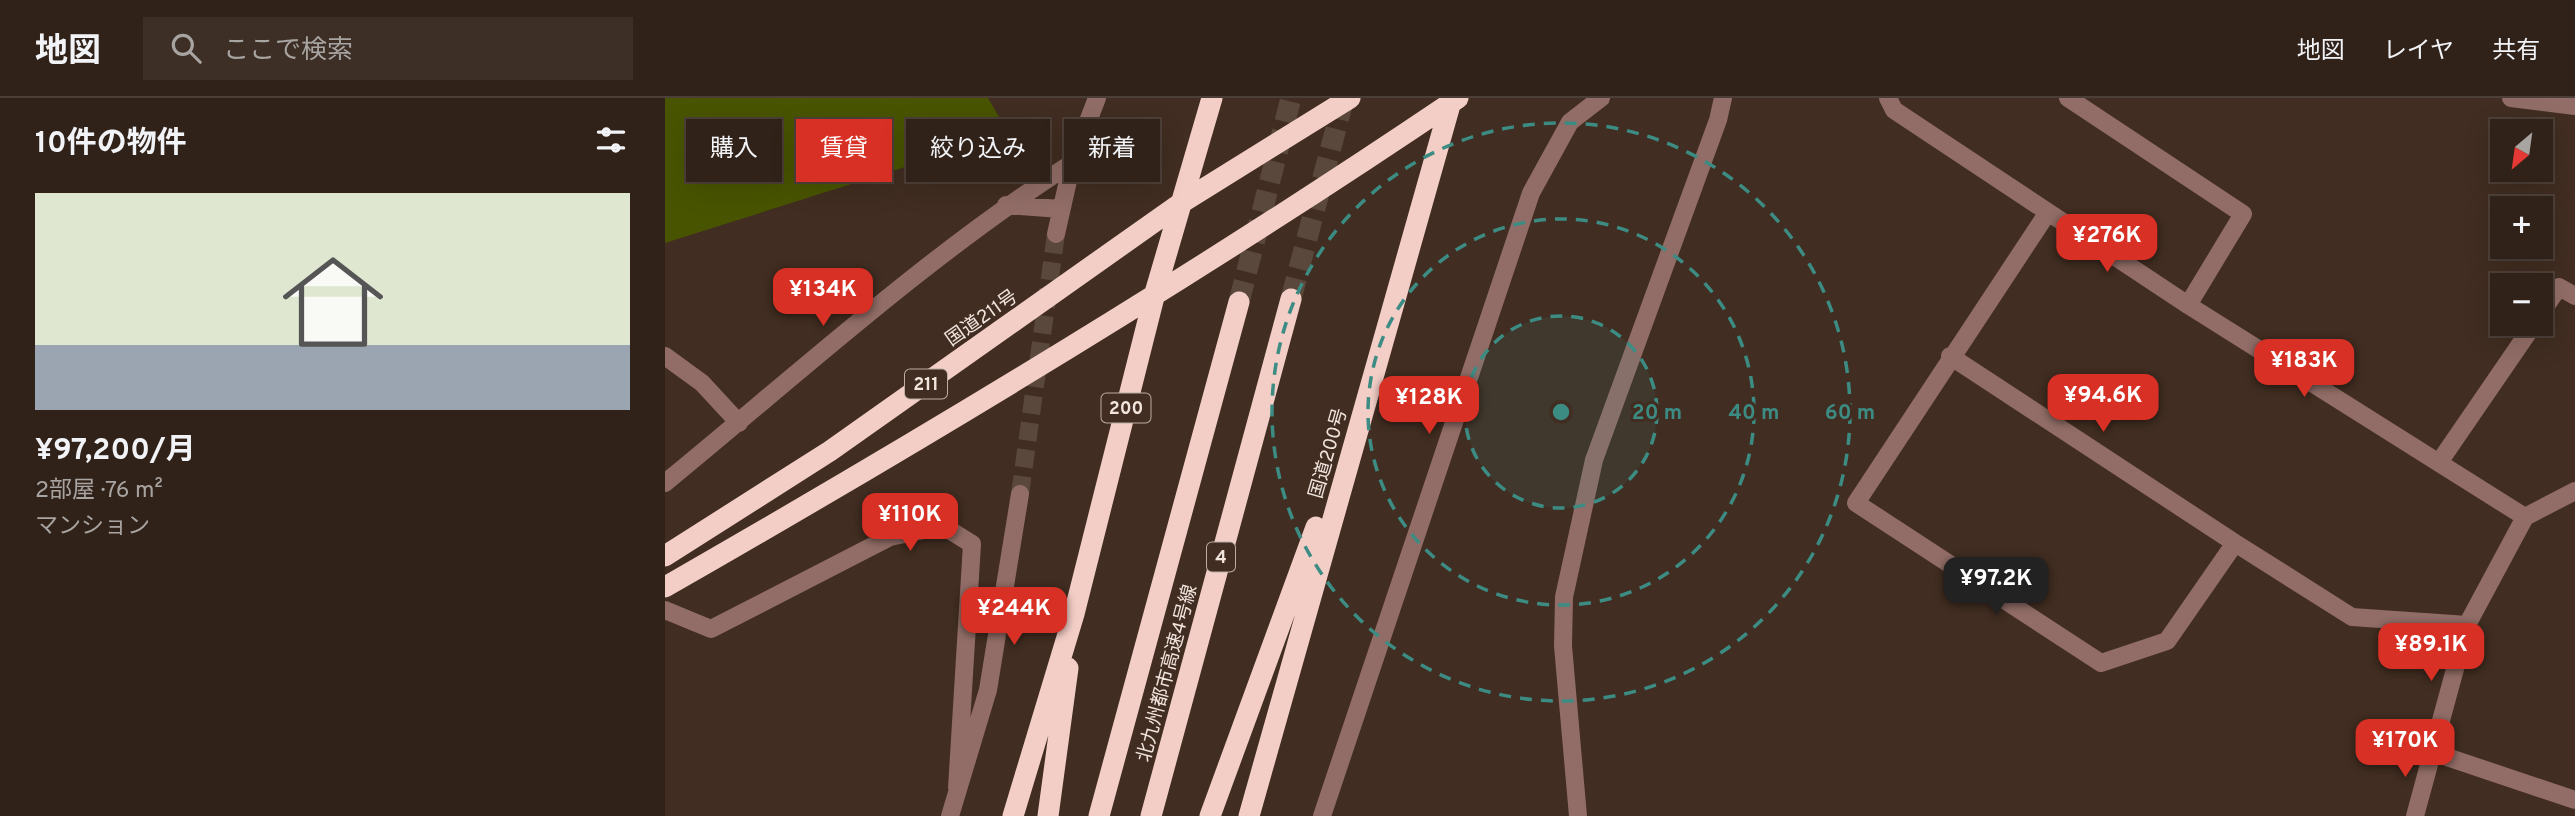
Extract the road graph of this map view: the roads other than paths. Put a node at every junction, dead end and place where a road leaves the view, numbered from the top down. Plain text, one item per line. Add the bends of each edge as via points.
1 (1212, 98) edge
2 (1350, 98) edge
3 (1601, 98) edge
4 (1723, 98) edge
5 (1888, 98) edge
6 (2068, 98) edge
7 (2511, 98) edge
8 (1094, 99) edge
9 (1454, 100) edge
10 (2575, 106) edge
11 (1087, 119) edge
12 (1064, 168) edge
13 (1067, 182) edge
14 (1181, 204) junction
15 (1006, 205) junction
16 (1061, 209) junction
17 (2048, 212) junction
18 (1056, 234) tunnel mouth
19 (1155, 293) junction
20 (2553, 296) edge
21 (2575, 296) edge
22 (1291, 299) tunnel mouth
23 (1239, 302) tunnel mouth
24 (2188, 305) junction
25 (2526, 336) edge
26 (665, 356) edge
27 (1950, 356) junction
28 (1373, 370) junction
29 (739, 423) junction
30 (2440, 461) junction
31 (665, 483) edge
32 (2575, 491) edge
33 (1020, 494) tunnel mouth
34 (2525, 517) junction
35 (2235, 543) junction
36 (665, 556) edge
37 (665, 587) edge
38 (665, 610) edge
39 (1074, 614) junction
40 (2467, 625) junction
41 (2432, 752) junction
42 (957, 788) junction
43 (2575, 800) edge
44 (950, 816) edge
45 (1013, 816) edge
46 (1048, 816) edge
47 (1100, 816) edge
48 (1151, 816) edge
49 (1210, 816) edge
50 (1249, 816) edge
51 (1322, 816) edge
52 (1579, 816) edge
53 (2415, 816) edge

1 - 14 highway, 200
2 - 14 highway
3 - 51 street via 1570,122 1531,193
4 - 52 street via 1594,460 1564,597 1563,646
5 - 17 street via 1894,110
6 - 24 street via 2243,214
7 - 10 street
8 - 11 street
9 - 19 highway, 国道200号
9 - 28 highway, 国道200号
12 - 15 street
13 - 16 street
14 - 19 highway, 200
14 - 36 highway, 国道211号 / 211 via 830,452
15 - 16 street
15 - 29 street
16 - 18 street
17 - 24 street
17 - 27 street
19 - 37 highway, 211 via 819,499
19 - 39 highway, 200
20 - 21 street via 2559,288
22 - 48 highway, 北九州都市高速4号線 / 4
23 - 47 highway, 北九州都市高速4号線
24 - 30 street
25 - 30 street
26 - 29 street via 702,383
27 - 35 street
27 - 35 street via 1856,502 2101,663 2167,641
28 - 49 highway
28 - 50 highway, 国道200号
29 - 31 street
30 - 34 street
32 - 34 street
33 - 42 street via 988,690
34 - 40 street
35 - 40 street via 2352,617
38 - 42 street via 711,629 890,537 943,526 972,544
39 - 45 highway, 200
39 - 46 highway
40 - 41 street
41 - 43 street
41 - 53 street
42 - 44 street

